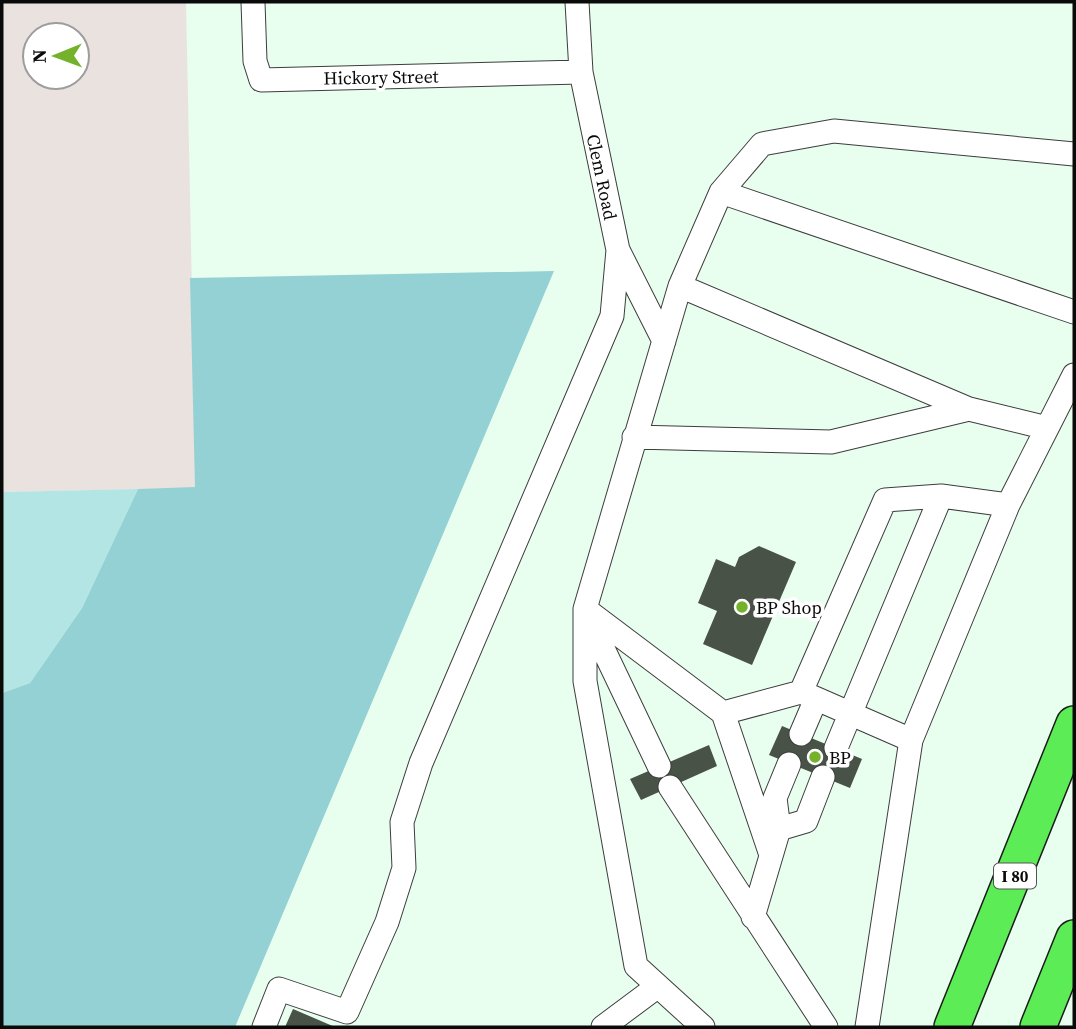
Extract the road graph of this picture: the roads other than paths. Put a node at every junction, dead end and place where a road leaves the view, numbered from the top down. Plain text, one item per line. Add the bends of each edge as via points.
1 (253, 2) edge
2 (577, 2) edge
3 (581, 72) junction
4 (1074, 154) edge
5 (722, 192) junction
6 (618, 250) junction
7 (680, 286) junction
8 (1074, 312) edge
9 (664, 341) junction
10 (1074, 375) edge
11 (969, 409) junction
12 (1047, 428) junction
13 (634, 437) junction
14 (942, 496) junction
15 (1008, 505) junction
16 (584, 609) junction
17 (808, 696) junction
18 (723, 713) junction
19 (852, 715) junction
20 (1074, 724) edge
21 (802, 734) dead end
22 (911, 740) junction
23 (836, 748) dead end
24 (789, 764) dead end
25 (659, 766) dead end
26 (823, 778) dead end
27 (670, 787) dead end
28 (779, 829) junction
29 (771, 855) junction
30 (753, 917) junction
31 (1074, 938) edge
32 (658, 986) junction
33 (264, 1027) edge
34 (603, 1027) edge
35 (703, 1027) edge
36 (826, 1027) edge
37 (867, 1027) edge
38 (953, 1027) edge
39 (1038, 1027) edge

1 - 3 street, Hickory Street via 255,61 261,80
2 - 3 street, Clem Road
3 - 6 street, Clem Road
4 - 5 street via 834,131 762,144
5 - 7 street
5 - 8 street
6 - 9 street, Clem Road
6 - 33 street via 612,316 421,763 402,822 404,868 387,922 347,1012 279,989
7 - 9 street
7 - 11 street
9 - 13 street
10 - 12 street
11 - 12 street
11 - 13 street via 831,442
12 - 15 street
13 - 16 street
14 - 15 street
14 - 17 street via 885,500
14 - 19 street
15 - 22 street
16 - 18 street
16 - 25 street
16 - 32 street via 586,681 636,966
17 - 18 street
17 - 19 street
17 - 21 street
18 - 29 street
19 - 22 street
19 - 23 street
20 - 38 highway, I 80
22 - 37 street
24 - 28 street via 775,798
26 - 28 street via 806,821
27 - 30 street
28 - 29 street
29 - 30 street
30 - 36 street
31 - 39 highway
32 - 34 street
32 - 35 street

